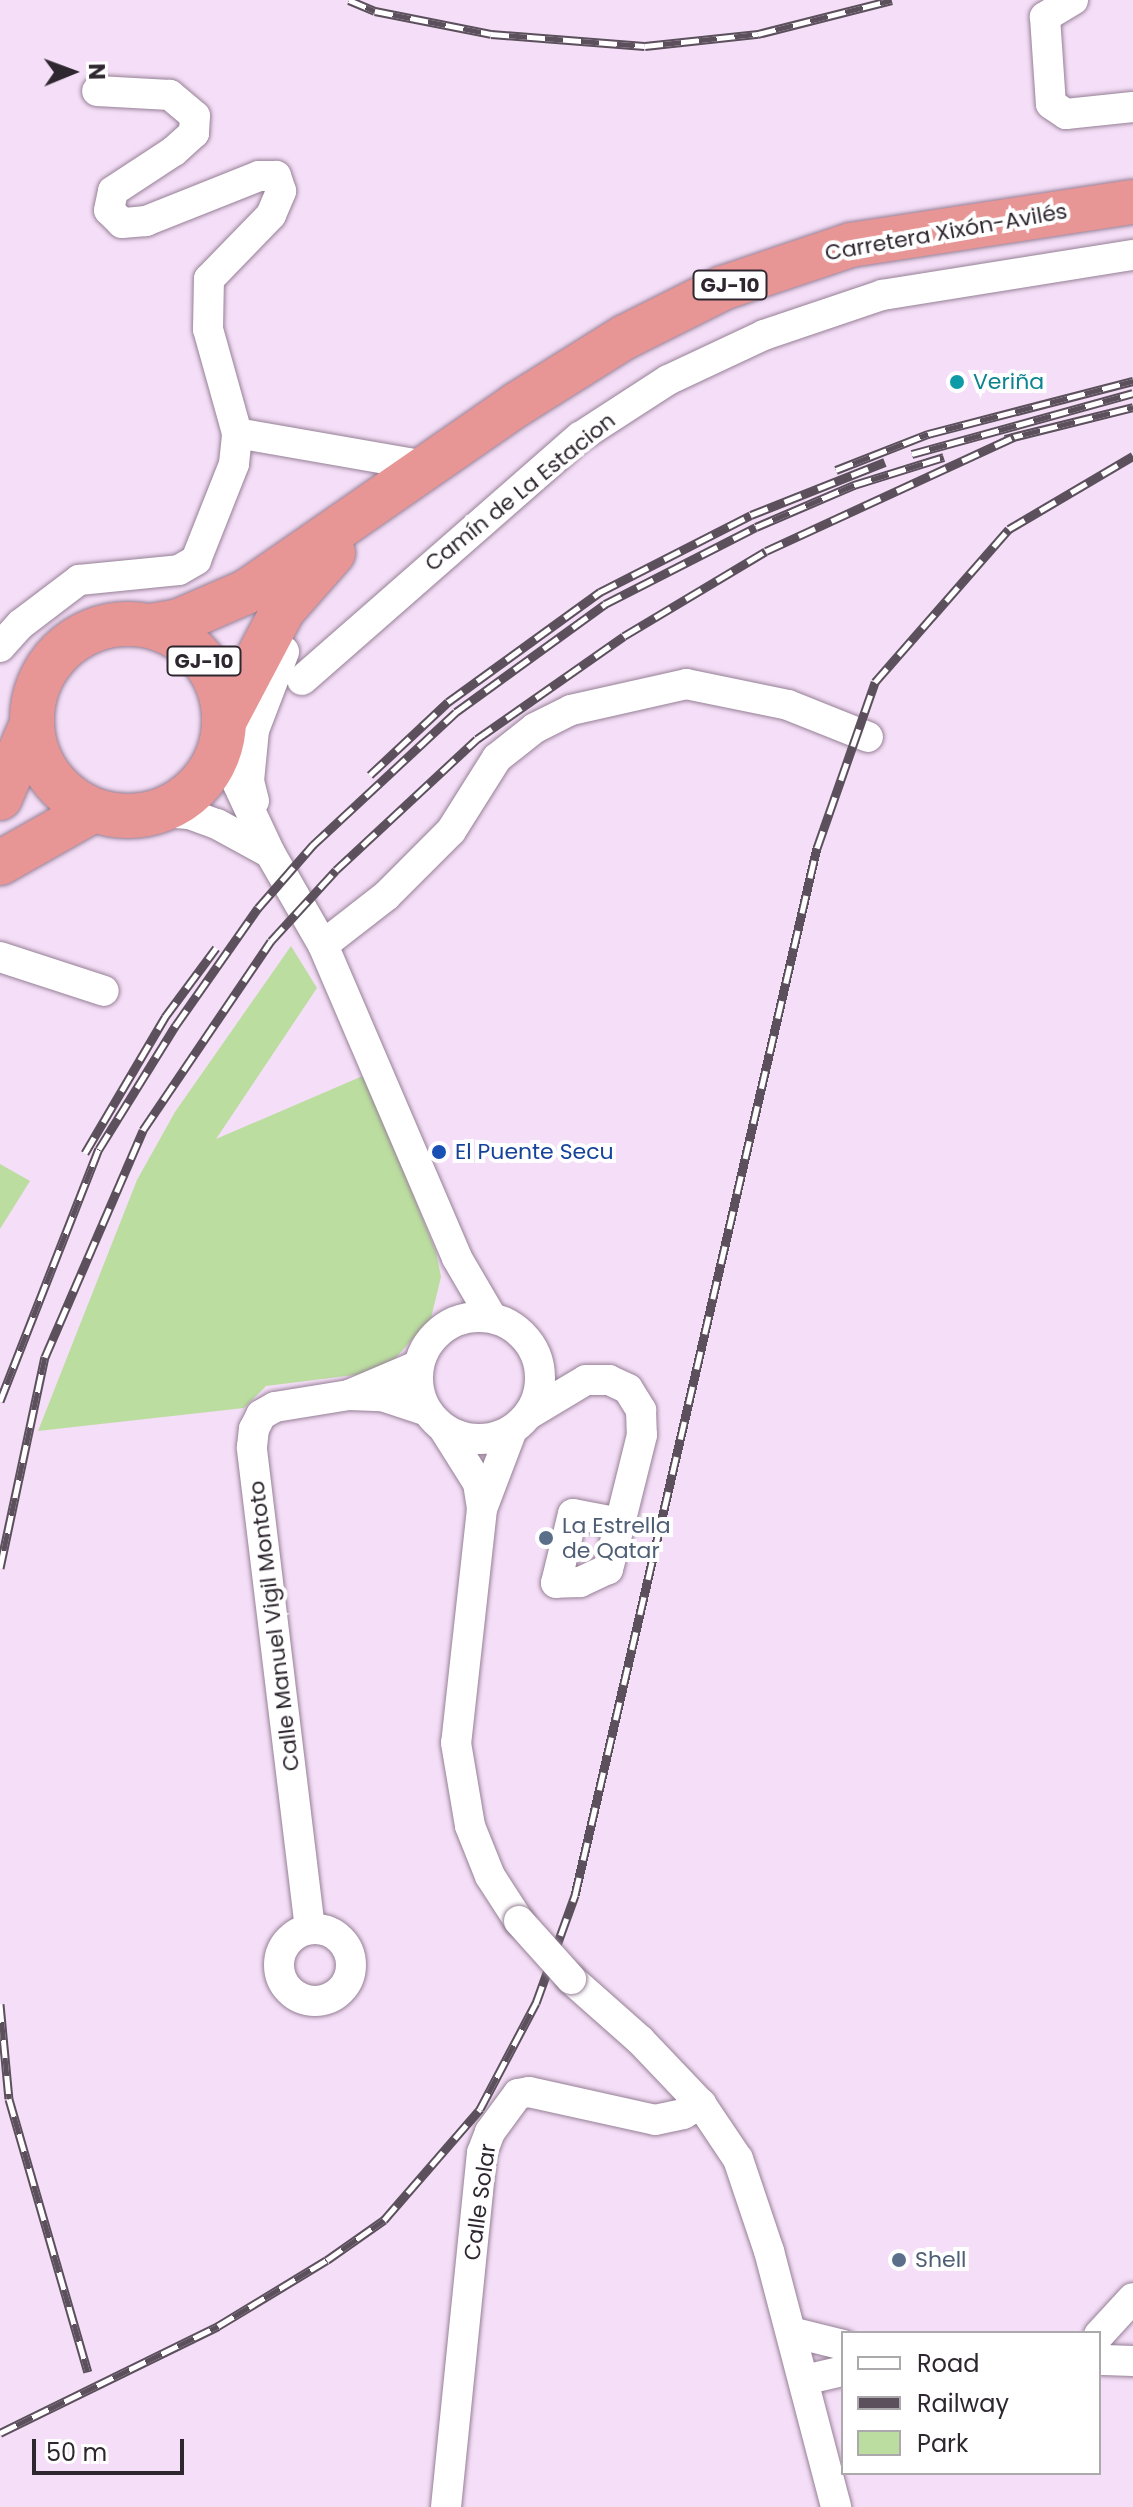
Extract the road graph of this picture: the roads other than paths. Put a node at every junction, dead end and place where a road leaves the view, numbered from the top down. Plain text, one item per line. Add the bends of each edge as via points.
1 (1073, 0) edge
2 (97, 91) dead end
3 (1133, 107) edge
4 (1133, 185) edge
5 (1133, 202) edge
6 (1071, 209) junction
7 (1133, 255) edge
8 (237, 433) junction
9 (431, 467) junction
10 (358, 531) junction
11 (151, 626) junction
12 (0, 647) edge
13 (302, 680) dead end
14 (31, 726) junction
15 (223, 734) junction
16 (868, 737) dead end
17 (0, 798) edge
18 (92, 811) junction
19 (161, 812) junction
20 (265, 842) junction
21 (0, 863) edge
22 (323, 945) junction
23 (0, 957) edge
24 (104, 991) dead end
25 (457, 1258) junction
26 (492, 1318) junction
27 (444, 1326) junction
28 (531, 1345) junction
29 (419, 1365) junction
30 (586, 1380) junction
31 (349, 1395) junction
32 (436, 1420) junction
33 (521, 1422) junction
34 (482, 1509) junction
35 (620, 1523) junction
36 (310, 1929) dead end
37 (701, 2104) junction
38 (1133, 2298) edge
39 (791, 2332) junction
40 (1101, 2333) edge
41 (841, 2344) edge
42 (1101, 2357) edge
43 (1133, 2361) edge
44 (841, 2371) edge
45 (804, 2380) junction
46 (446, 2507) edge
47 (836, 2507) edge

1 - 3 street via 1045,17 1051,104 1066,114
2 - 8 street via 170,95 195,116 194,133 113,191 109,210 122,223 146,221 259,176 276,176 281,191 271,215 209,279 208,329
4 - 6 highway
5 - 6 highway, Carretera Xixón-Avilés / GJ-10
6 - 9 highway, Carretera Xixón-Avilés / GJ-10 via 851,245 723,288 625,337 516,405
7 - 13 street, Camín de La Estacion via 882,295 764,335 668,380 580,437
8 - 9 street
8 - 12 street via 234,464 196,560 179,570 79,580
9 - 10 highway, Carretera Xixón-Avilés / GJ-10
9 - 11 highway, Carretera Xixón-Avilés / GJ-10 via 246,592 179,621
10 - 15 highway, Carretera Xixón-Avilés / GJ-10 via 299,587
10 - 20 street via 299,621 254,730 249,781
11 - 14 highway, GJ-10 via 109,626 76,638 50,662 33,694
11 - 15 highway, GJ-10 via 183,640 208,665 222,693
14 - 17 highway, GJ-10
14 - 18 highway, GJ-10 via 41,761 63,792
15 - 19 highway, GJ-10 via 209,777
15 - 20 street
16 - 22 street via 788,705 686,684 571,710 535,728 497,758 451,831 386,896
18 - 19 highway, GJ-10 via 130,817
18 - 21 highway
19 - 20 street
20 - 22 street
22 - 25 street
23 - 24 street
25 - 26 street
25 - 27 street
26 - 27 street via 468,1317
26 - 28 street via 514,1328
27 - 29 street
28 - 30 street
28 - 33 street via 539,1368 539,1392
29 - 31 street, Calle Manuel Vigil Montoto
29 - 32 street via 418,1389
30 - 33 street
30 - 35 street via 609,1380 628,1389 641,1410 642,1435
31 - 32 street, Calle Manuel Vigil Montoto via 382,1396
31 - 36 street, Calle Manuel Vigil Montoto via 275,1407 261,1415 252,1447
32 - 33 street via 466,1439 490,1439
32 - 34 street via 473,1473
33 - 34 street
34 - 37 street, bridge via 456,1715 458,1771 479,1851 519,1921 571,1979
35 - 35 street via 608,1569 580,1582 556,1583 573,1514
37 - 39 street via 738,2159
37 - 46 street, Calle Solar via 655,2120 529,2092 518,2094 490,2132 482,2153
38 - 40 street
39 - 41 street
39 - 45 street
42 - 43 street
44 - 45 street
45 - 47 street

